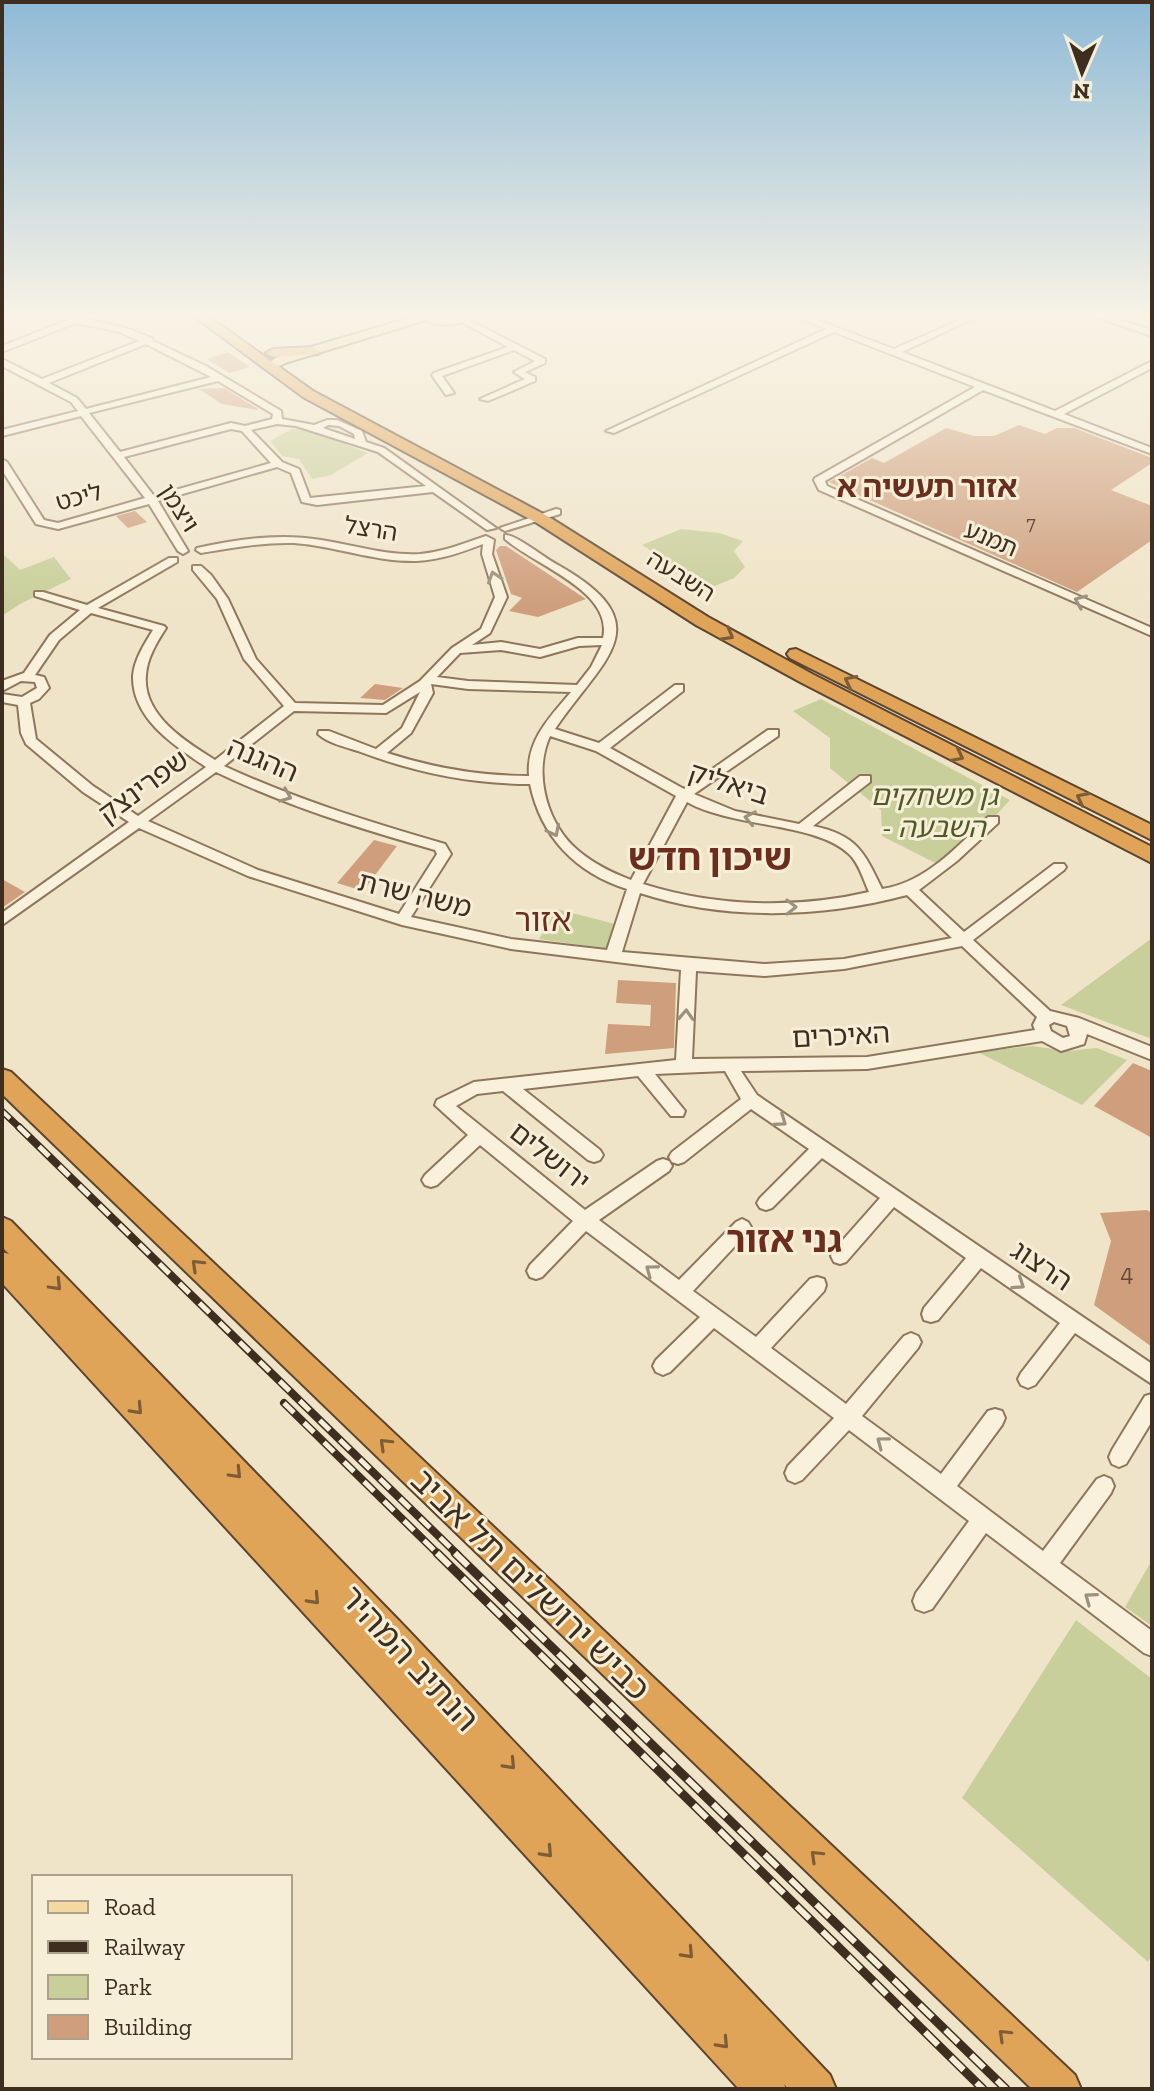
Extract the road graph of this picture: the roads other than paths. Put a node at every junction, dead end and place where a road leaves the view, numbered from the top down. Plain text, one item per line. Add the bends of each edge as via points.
1 (84, 412) joint
2 (277, 412) edge
3 (341, 412) edge
4 (364, 412) edge
5 (653, 412) edge
6 (938, 412) edge
7 (1047, 412) edge
8 (1054, 412) edge
9 (1061, 412) edge
10 (1058, 413) junction
11 (277, 421) junction
12 (245, 429) junction
13 (611, 431) dead end
14 (2, 433) edge
15 (1152, 454) edge
16 (117, 456) junction
17 (2, 462) edge
18 (278, 464) junction
19 (319, 487) dead end
20 (437, 488) junction
21 (499, 495) junction
22 (150, 498) junction
23 (324, 501) junction
24 (545, 516) junction
25 (504, 534) junction
26 (575, 539) junction
27 (183, 551) junction
28 (205, 552) junction
29 (174, 562) junction
30 (197, 568) junction
31 (39, 594) dead end
32 (92, 610) junction
33 (1152, 632) edge
34 (611, 641) junction
35 (456, 651) junction
36 (31, 677) junction
37 (426, 682) junction
38 (2, 687) edge
39 (679, 688) dead end
40 (580, 689) junction
41 (5, 700) edge
42 (24, 701) junction
43 (291, 707) junction
44 (25, 723) junction
45 (546, 730) junction
46 (773, 733) dead end
47 (324, 734) dead end
48 (601, 748) junction
49 (377, 755) junction
50 (213, 768) junction
51 (865, 779) dead end
52 (536, 780) junction
53 (683, 796) junction
54 (993, 820) dead end
55 (138, 822) junction
56 (802, 828) junction
57 (1152, 833) edge
58 (1152, 856) edge
59 (1059, 867) dead end
60 (634, 888) junction
61 (909, 889) junction
62 (878, 896) junction
63 (2, 920) edge
64 (402, 920) junction
65 (962, 941) junction
66 (613, 956) junction
67 (689, 965) junction
68 (1048, 1018) junction
69 (1073, 1022) junction
70 (1044, 1035) junction
71 (1078, 1040) junction
72 (1152, 1054) edge
73 (1152, 1063) edge
74 (684, 1065) junction
75 (730, 1065) junction
76 (640, 1068) junction
77 (2, 1079) edge
78 (506, 1084) junction
79 (751, 1100) junction
80 (443, 1105) joint
81 (677, 1111) dead end
82 (479, 1136) junction
83 (820, 1148) junction
84 (594, 1155) dead end
85 (431, 1180) dead end
86 (892, 1197) junction
87 (766, 1203) dead end
88 (585, 1220) junction
89 (742, 1227) dead end
90 (2, 1229) edge
91 (840, 1256) dead end
92 (979, 1256) junction
93 (2, 1264) edge
94 (536, 1271) dead end
95 (817, 1285) dead end
96 (680, 1292) junction
97 (931, 1314) dead end
98 (713, 1316) junction
99 (1073, 1321) junction
100 (911, 1342) dead end
101 (757, 1349) junction
102 (663, 1366) dead end
103 (1152, 1375) edge
104 (1028, 1379) dead end
105 (1152, 1403) edge
106 (848, 1417) junction
107 (995, 1418) dead end
108 (1119, 1457) dead end
109 (795, 1473) dead end
110 (1104, 1486) dead end
111 (943, 1488) junction
112 (984, 1518) junction
113 (1045, 1566) junction
114 (924, 1601) dead end
115 (1152, 1645) edge
116 (766, 2089) edge
117 (816, 2089) edge
118 (1061, 2089) edge

1 - 14 street
1 - 16 street, ויצמן
2 - 11 street
3 - 21 highway, השבעה
4 - 24 highway, השבעה
5 - 13 street
33 -> 6 street, תמנע via 831,494 819,480
7 - 15 street
8 - 10 street
9 - 10 street
10 - 15 street
11 - 12 street
11 - 20 street via 381,450
12 - 16 street via 231,426
12 - 18 street
16 - 22 street, ויצמן
17 - 22 street, ליכט via 44,524 58,526
18 - 22 street
18 - 23 street via 295,471 306,500
19 - 23 street
20 - 23 street
20 - 25 street
21 - 24 highway, השבעה
21 - 25 highway via 519,512
22 - 27 street, ויצמן
24 - 25 street, הרצל
24 - 26 highway, השבעה
57 -> 24 highway, השבעה via 729,618
25 - 26 highway via 550,530
25 - 28 street, הרצל via 418,558 304,541 247,542
25 - 34 street via 599,598 609,616
35 -> 25 street via 486,631 501,597 487,554
26 -> 58 highway, השבעה via 702,621
27 - 28 street, הרצל
27 - 29 street
28 - 30 street via 207,563
29 - 30 street
29 - 32 street
30 - 43 street via 213,580 251,659
31 - 32 street, ההגנה
32 - 36 street via 44,648
32 - 50 street, ההגנה via 160,628 142,665 142,696 167,734
34 - 35 street via 578,642 540,653 501,646
34 - 40 street
35 - 37 street
36 - 38 street
36 - 42 street via 43,688
37 - 40 street
37 - 43 street via 386,709
37 - 49 street via 427,693 407,730
39 - 48 street
40 - 45 street
41 - 42 street
41 - 44 street, משה שרת
42 - 44 street, משה שרת
43 - 50 street, שפרינצק
44 - 55 street, משה שרת via 31,741 50,760
45 - 48 street, ביאליק
45 - 52 street via 536,755
46 - 53 street
47 - 49 street
48 - 53 street, ביאליק
49 - 52 street via 467,779
50 - 55 street, שפרינצק
50 -> 64 street, ההגנה via 317,809 440,847 444,854
51 - 56 street
52 -> 60 street via 561,845 580,862
56 -> 53 street, ביאליק via 733,815
53 - 60 street
54 - 61 street via 968,846
55 - 63 street, שפרינצק
55 - 64 street, משה שרת via 253,873
56 - 62 street, ביאליק via 844,843 858,854
59 - 65 street, משה שרת
60 -> 62 street via 693,900 789,908
60 - 66 street
61 - 62 street
61 - 65 street
64 - 66 street, משה שרת via 511,944
65 - 67 street, משה שרת via 844,964 765,970
65 - 68 street
66 - 67 street, משה שרת
74 -> 67 street
68 - 69 street
68 - 70 street via 1041,1025
69 - 71 street
69 - 72 street
70 - 71 street via 1061,1045
70 - 75 street, האיכרים via 867,1063
71 - 73 street
74 - 75 street, האיכרים
74 - 76 street, האיכרים
75 - 79 street, הרצוג
76 - 78 street, האיכרים
76 - 81 street
118 -> 77 highway, כביש ירושלים תל אביב
78 - 80 street, האיכרים via 474,1088
78 - 84 street
79 -> 83 street, הרצוג
79 - 88 street, ירושלים
80 - 82 street, ירושלים
82 - 85 street, ירושלים
82 - 88 street, ירושלים
83 - 86 street, הרצוג
83 - 87 street
86 - 91 street
86 - 92 street, הרצוג
88 - 94 street, ירושלים
96 -> 88 street, ירושלים
89 - 96 street
90 -> 117 highway, הנתיב המהיר
92 - 97 street, הרצוג
92 -> 99 street, הרצוג
93 -> 116 highway
95 - 101 street
96 - 98 street, ירושלים
98 - 101 street, ירושלים
98 - 102 street
99 - 103 street, הרצוג
99 - 104 street, הרצוג
100 - 106 street
101 - 106 street, ירושלים
105 - 108 street
106 - 109 street
111 -> 106 street, ירושלים
107 - 111 street
110 - 113 street
111 - 112 street, ירושלים
112 - 113 street, ירושלים
112 - 114 street
115 -> 113 street, ירושלים

